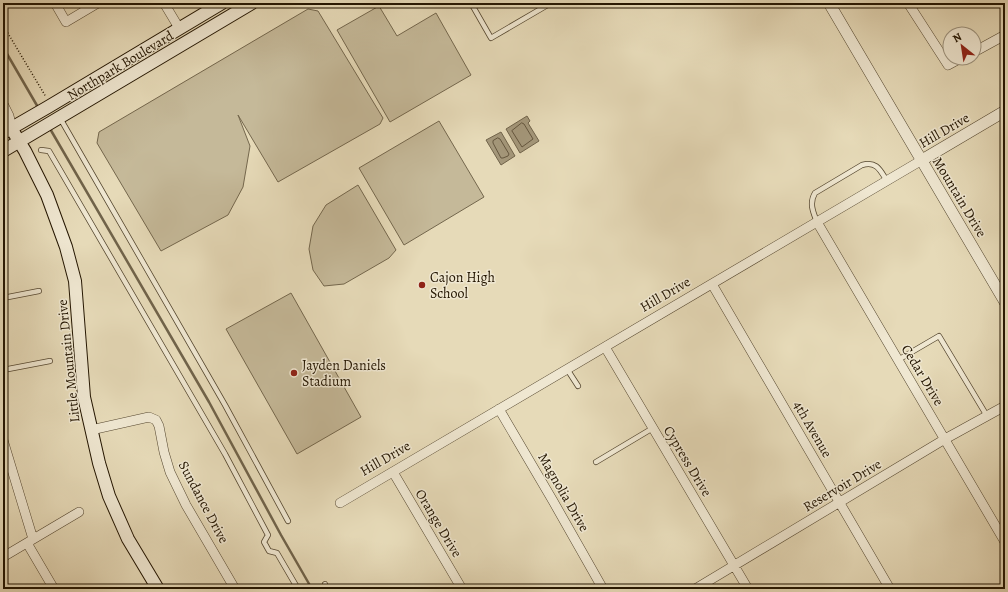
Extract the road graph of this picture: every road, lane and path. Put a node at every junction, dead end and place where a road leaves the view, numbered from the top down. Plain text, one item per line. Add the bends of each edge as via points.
1 (55, 3) edge
2 (98, 3) edge
3 (164, 3) edge
4 (222, 3) edge
5 (252, 3) edge
6 (471, 3) edge
7 (550, 3) edge
8 (829, 3) edge
9 (908, 3) edge
10 (3, 25) edge
11 (179, 28) junction
12 (1005, 35) edge
13 (187, 42) junction
14 (982, 48) edge
15 (942, 56) edge
16 (47, 102) junction
17 (3, 106) edge
18 (1005, 111) edge
19 (58, 119) junction
20 (6, 128) edge
21 (20, 142) junction
22 (41, 150) dead end
23 (3, 151) edge
24 (922, 160) junction
25 (887, 181) junction
26 (817, 222) junction
27 (712, 284) junction
28 (39, 291) dead end
29 (3, 298) edge
30 (1005, 302) edge
31 (605, 347) junction
32 (898, 360) junction
33 (50, 361) dead end
34 (567, 369) junction
35 (3, 370) edge
36 (578, 386) dead end
37 (1005, 406) edge
38 (499, 409) junction
39 (986, 416) junction
40 (653, 428) junction
41 (91, 430) junction
42 (945, 439) junction
43 (3, 440) edge
44 (596, 462) dead end
45 (393, 472) junction
46 (340, 503) dead end
47 (840, 503) junction
48 (79, 512) dead end
49 (288, 521) dead end
50 (30, 541) junction
51 (1005, 542) edge
52 (3, 557) edge
53 (734, 566) junction
54 (54, 589) edge
55 (158, 589) edge
56 (235, 589) edge
57 (298, 589) edge
58 (462, 589) edge
59 (604, 589) edge
60 (695, 589) edge
61 (748, 589) edge
62 (890, 589) edge

1 - 2 street via 66,22
3 - 11 street
4 - 11 main road
5 - 13 main road, Northpark Boulevard
6 - 7 lane via 491,38
8 - 24 street, Mountain Drive
9 - 15 street
10 - 16 path
11 - 13 main road
11 - 16 main road
12 - 14 street
13 - 19 main road, Northpark Boulevard
16 - 20 main road via 32,116
17 - 20 street via 8,116
18 - 24 street, Hill Drive
19 - 21 main road, Northpark Boulevard
19 - 49 lane via 221,398
20 - 21 main road, Little Mountain Drive
21 - 23 main road, Northpark Boulevard
21 - 41 main road, Little Mountain Drive via 47,195 75,281 84,397
22 - 57 lane via 49,151 225,454 268,535 264,542 269,551 277,554
24 - 25 street, Hill Drive
24 - 30 street, Mountain Drive
25 - 26 street, Hill Drive
25 - 26 lane via 876,166 868,163 862,165 815,193 811,203
26 - 27 street, Hill Drive
26 - 32 street, Cedar Drive
27 - 31 street, Hill Drive
27 - 47 street, 4th Avenue
28 - 29 lane
31 - 34 street, Hill Drive
31 - 40 street, Cypress Drive
32 - 39 lane via 939,336
32 - 42 street, Cedar Drive
33 - 35 lane
34 - 36 lane
34 - 38 street, Hill Drive
37 - 39 street, Reservoir Drive
38 - 45 street, Hill Drive
38 - 59 street, Magnolia Drive
39 - 42 street, Reservoir Drive
40 - 44 lane
40 - 53 street, Cypress Drive
41 - 55 main road, Little Mountain Drive via 109,496 128,539
41 - 56 street, Sundance Drive via 149,417 156,420 170,472 186,506
42 - 47 street, Reservoir Drive
42 - 51 street, Cedar Drive
43 - 50 street
45 - 46 street, Hill Drive
45 - 58 street, Orange Drive
47 - 53 street, Reservoir Drive
47 - 62 street, 4th Avenue
48 - 50 street
50 - 52 street
50 - 54 street
53 - 60 street, Reservoir Drive
53 - 61 street, Cypress Drive

